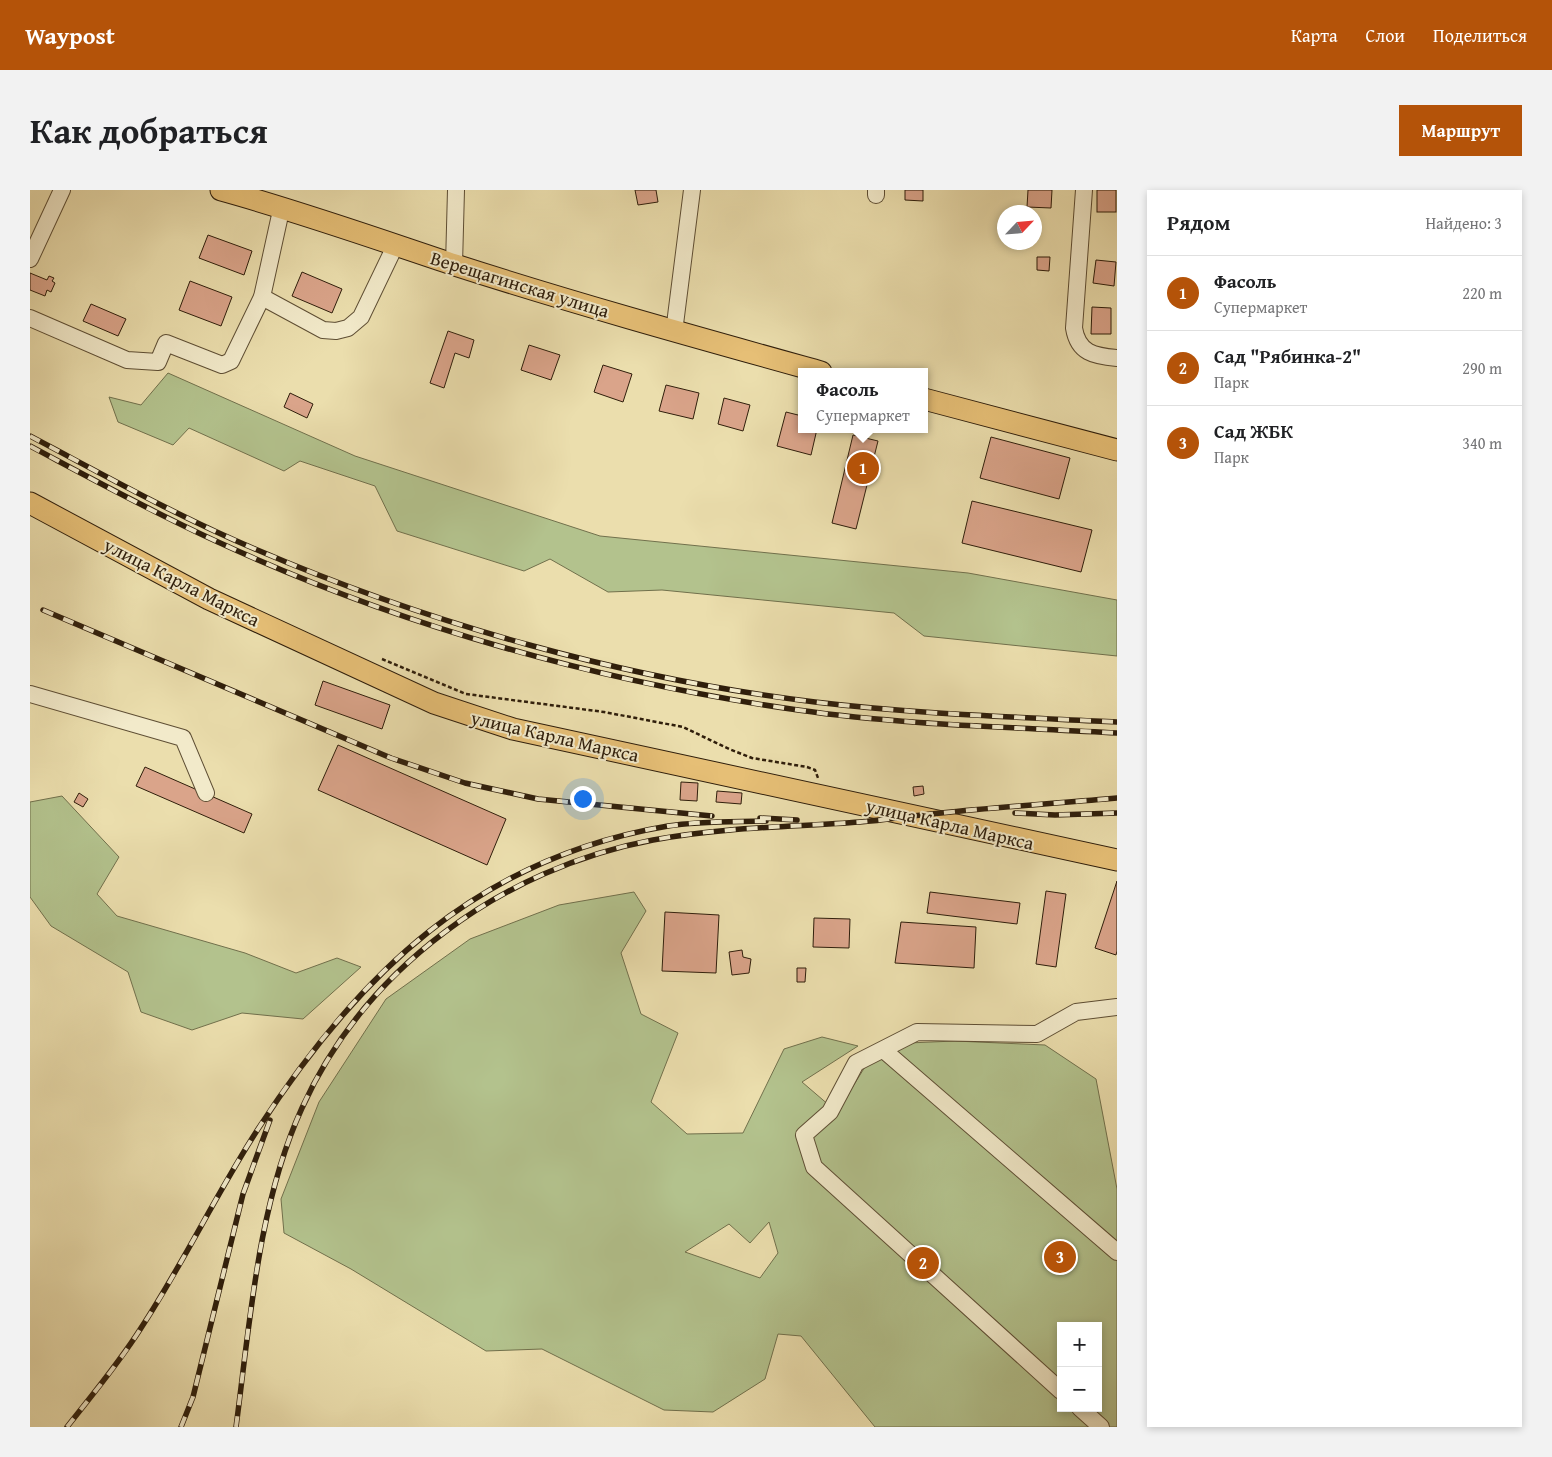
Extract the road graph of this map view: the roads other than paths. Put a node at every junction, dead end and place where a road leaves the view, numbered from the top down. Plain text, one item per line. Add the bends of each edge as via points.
1 (62, 190) edge
2 (221, 190) edge
3 (456, 190) edge
4 (692, 190) edge
5 (1084, 190) edge
6 (282, 206) junction
7 (396, 244) junction
8 (30, 259) edge
9 (454, 265) junction
10 (262, 297) junction
11 (30, 318) edge
12 (674, 332) junction
13 (1117, 358) edge
14 (806, 368) edge
15 (928, 400) edge
16 (1117, 450) edge
17 (30, 503) edge
18 (30, 694) edge
19 (206, 793) dead end
20 (1117, 860) edge
21 (1117, 1006) edge
22 (888, 1053) dead end
23 (1117, 1252) edge
24 (1057, 1387) edge
25 (1084, 1412) edge
26 (1101, 1427) edge

1 - 8 street
2 - 6 main road, Верещагинская улица
3 - 9 street
4 - 12 street
5 - 13 street via 1074,328 1076,340 1091,353
6 - 7 main road, Верещагинская улица
6 - 10 street
7 - 9 main road, Верещагинская улица
7 - 10 street via 361,317 348,328 323,330
9 - 12 main road, Верещагинская улица
10 - 11 street via 231,361 222,365 166,343 158,362 128,360
12 - 14 main road, Верещагинская улица
15 - 16 main road
17 - 20 main road, улица Карла Маркса via 209,599 458,712 513,729
18 - 19 street via 183,738
21 - 24 street via 1076,1012 1037,1034 916,1032 856,1063 830,1112 804,1135 814,1167
22 - 23 street
25 - 26 street

